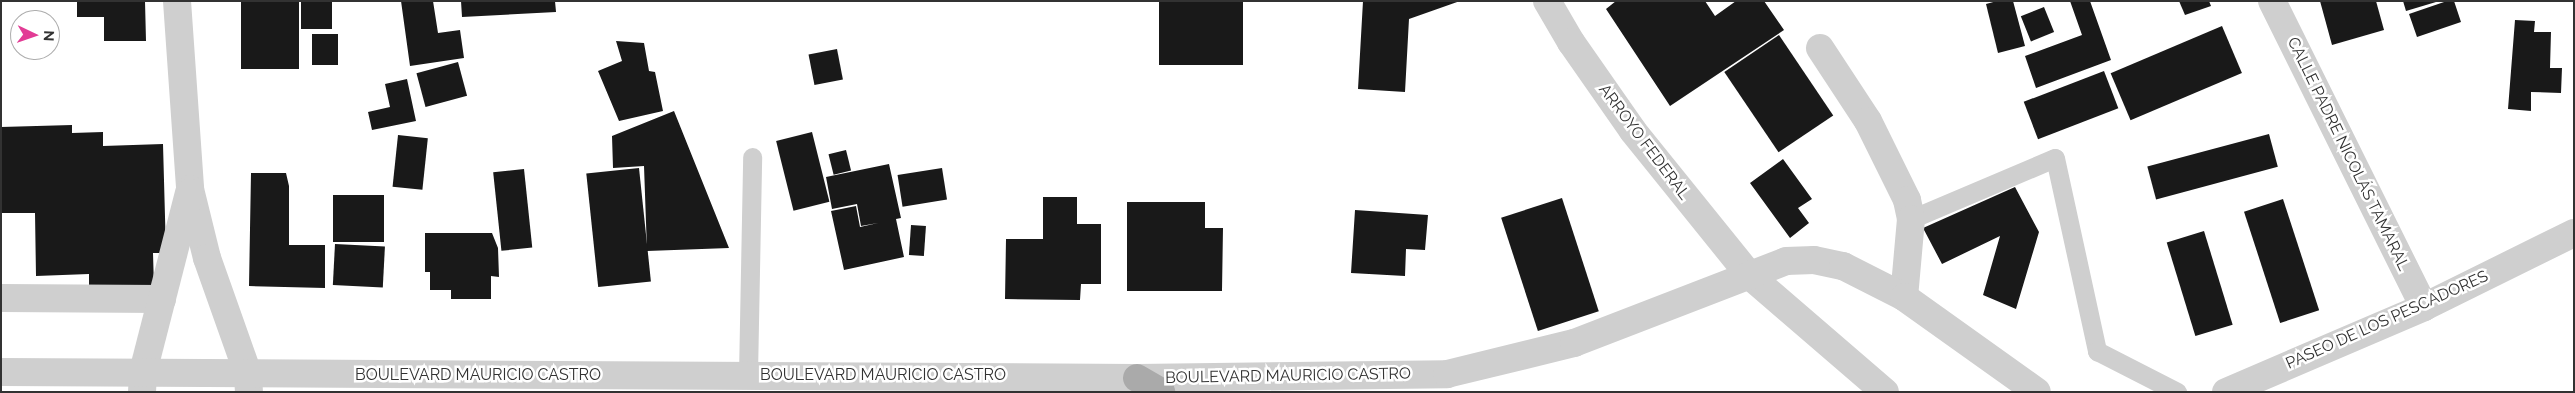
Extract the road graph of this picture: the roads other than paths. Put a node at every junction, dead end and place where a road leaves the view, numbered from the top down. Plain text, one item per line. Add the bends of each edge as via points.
1 (177, 1) edge
2 (1547, 1) edge
3 (2272, 1) edge
4 (1820, 48) dead end
5 (752, 157) dead end
6 (190, 189) junction
7 (1911, 219) junction
8 (2574, 233) edge
9 (1750, 276) junction
10 (1904, 297) junction
11 (1, 298) edge
12 (162, 299) junction
13 (2424, 307) junction
14 (1, 372) edge
15 (748, 375) junction
16 (1137, 378) junction
17 (143, 382) edge
18 (249, 383) edge
19 (1161, 392) edge
20 (1885, 392) edge
21 (2037, 392) edge
22 (2177, 392) edge
23 (2226, 392) edge

1 - 6 street
2 - 9 street, ARROYO FEDERAL via 1571,42 1633,131
3 - 13 street, CALLE PADRE NICOLÁS TAMARAL
4 - 7 street via 1890,160 1907,200
5 - 15 lane
6 - 12 street
6 - 18 street via 207,258
7 - 10 street
7 - 22 lane via 2055,158 2097,351
8 - 13 street, PASEO DE LOS PESCADORES
9 - 10 street via 1786,262 1814,260 1843,266
9 - 16 street, BOULEVARD MAURICIO CASTRO via 1574,343 1447,374
9 - 20 street, ARROYO FEDERAL
10 - 21 street
11 - 12 street
12 - 17 street
13 - 23 street, PASEO DE LOS PESCADORES
14 - 17 street, BOULEVARD MAURICIO CASTRO
15 - 16 street, BOULEVARD MAURICIO CASTRO
15 - 18 street, BOULEVARD MAURICIO CASTRO
16 - 19 main road
17 - 18 street, BOULEVARD MAURICIO CASTRO

